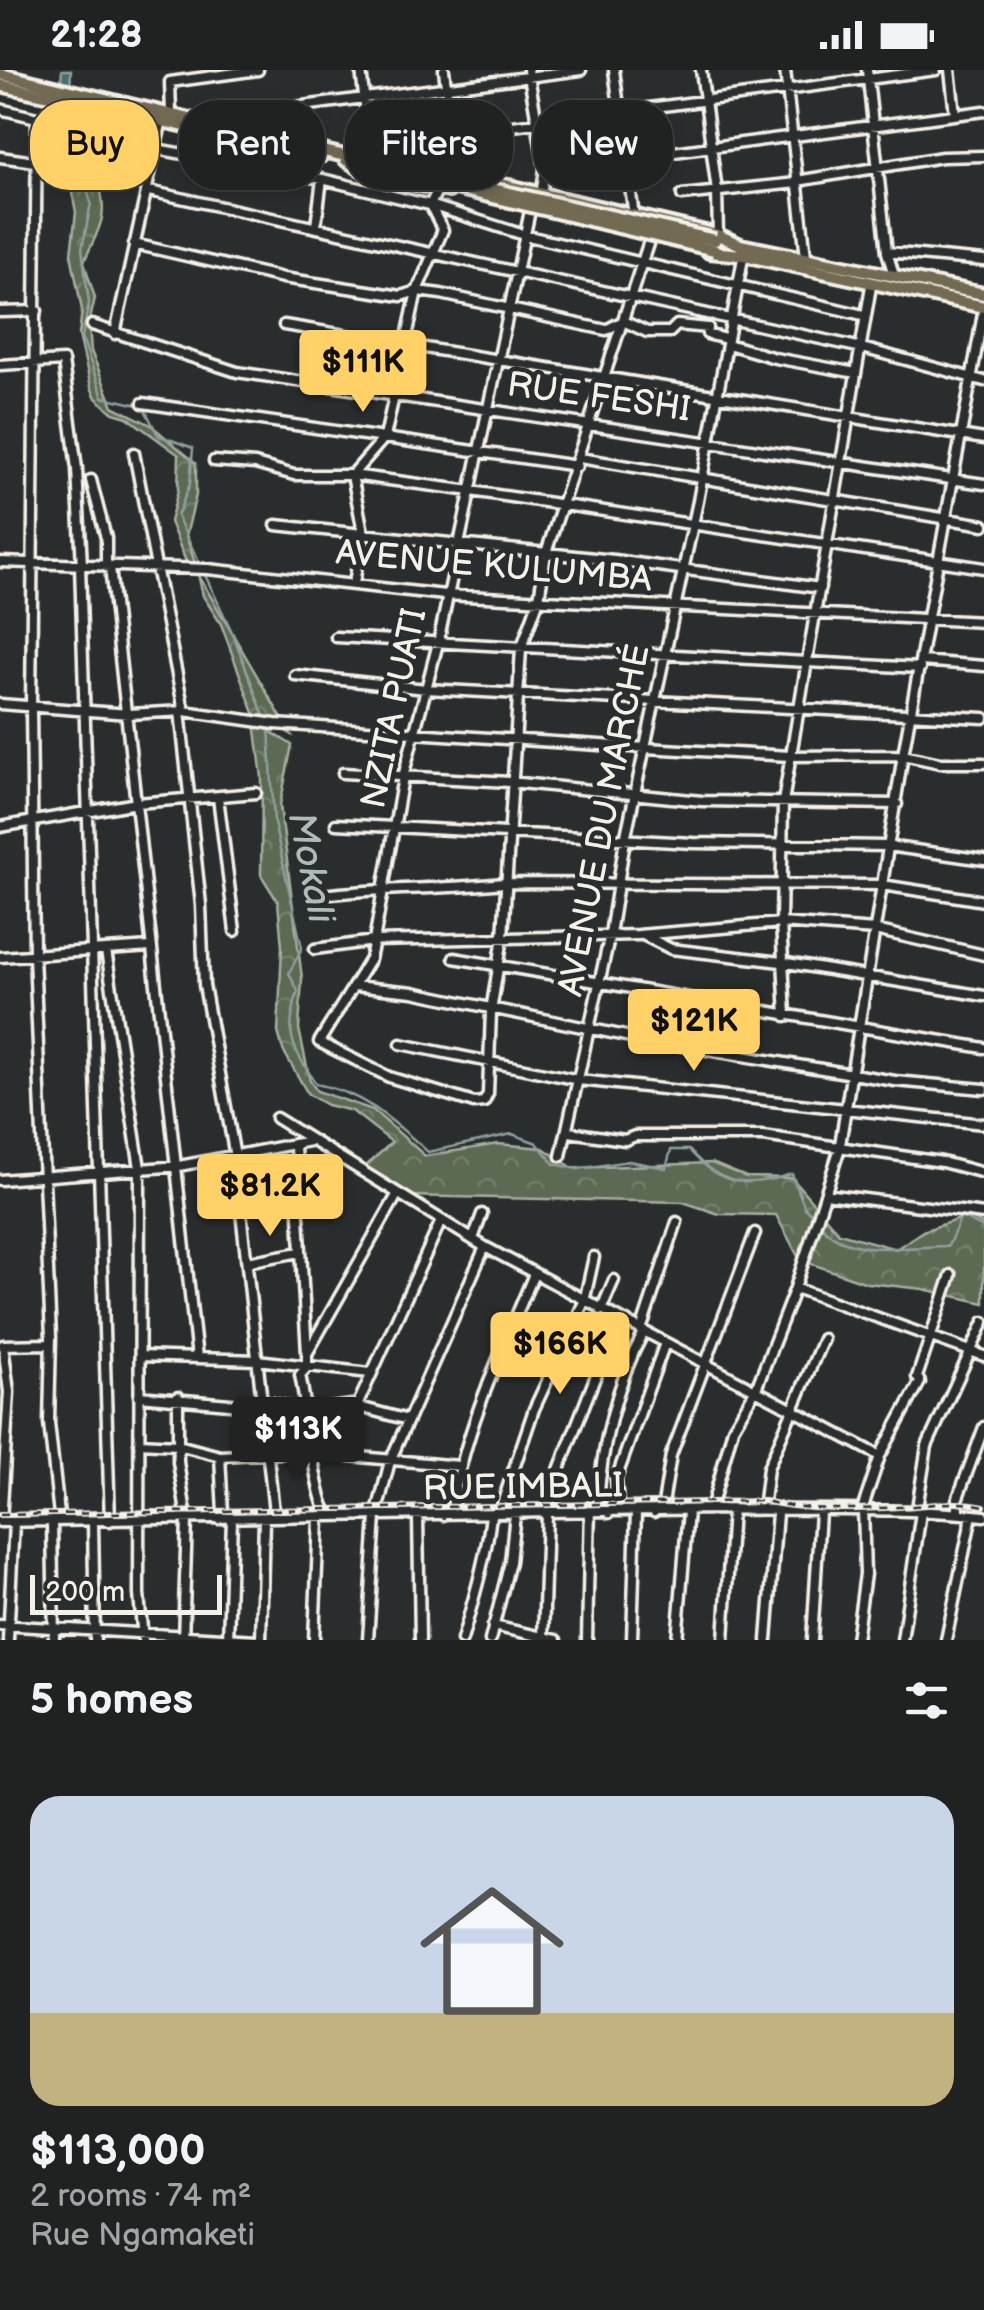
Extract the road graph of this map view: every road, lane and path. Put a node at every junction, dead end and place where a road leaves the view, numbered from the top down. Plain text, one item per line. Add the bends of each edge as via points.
1 (258, 70) edge
2 (361, 70) edge
3 (444, 70) edge
4 (582, 70) edge
5 (614, 70) edge
6 (701, 70) edge
7 (785, 70) edge
8 (936, 70) edge
9 (950, 70) edge
10 (0, 74) edge
11 (529, 74) edge
12 (867, 75) edge
13 (0, 85) edge
14 (446, 88) junction
15 (787, 91) junction
16 (56, 92) junction
17 (364, 99) junction
18 (447, 100) edge
19 (618, 100) edge
20 (705, 100) junction
21 (533, 101) edge
22 (325, 104) edge
23 (673, 104) edge
24 (0, 109) edge
25 (984, 111) edge
26 (171, 114) junction
27 (955, 114) junction
28 (30, 116) edge
29 (161, 124) junction
30 (874, 126) junction
31 (159, 130) edge
32 (791, 134) junction
33 (710, 144) junction
34 (673, 149) edge
35 (984, 156) edge
36 (0, 157) edge
37 (345, 158) joint
38 (30, 161) edge
39 (879, 170) junction
40 (325, 180) edge
41 (797, 182) junction
42 (513, 188) edge
43 (35, 190) edge
44 (321, 190) edge
45 (438, 190) edge
46 (442, 190) edge
47 (486, 190) edge
48 (543, 190) edge
49 (631, 190) edge
50 (149, 191) joint
51 (717, 192) junction
52 (543, 195) junction
53 (682, 195) dead end
54 (430, 205) junction
55 (527, 209) junction
56 (634, 216) junction
57 (316, 226) junction
58 (524, 235) junction
59 (650, 238) junction
60 (716, 241) junction
61 (134, 244) junction
62 (434, 252) junction
63 (887, 252) junction
64 (743, 253) junction
65 (806, 257) junction
66 (641, 260) junction
67 (984, 260) edge
68 (516, 272) junction
69 (894, 276) junction
70 (739, 286) junction
71 (871, 286) junction
72 (418, 291) junction
73 (631, 296) junction
74 (984, 301) edge
75 (37, 311) junction
76 (508, 311) junction
77 (0, 312) edge
78 (863, 315) junction
79 (623, 322) junction
80 (731, 323) junction
81 (92, 325) dead end
82 (284, 325) dead end
83 (115, 334) junction
84 (407, 344) junction
85 (728, 344) junction
86 (862, 348) junction
87 (497, 359) junction
88 (0, 364) edge
89 (34, 365) junction
90 (856, 373) junction
91 (607, 378) junction
92 (970, 378) junction
93 (984, 381) edge
94 (396, 394) junction
95 (716, 395) junction
96 (142, 402) dead end
97 (488, 408) junction
98 (850, 414) junction
99 (592, 423) junction
100 (960, 435) junction
101 (385, 437) junction
102 (984, 439) edge
103 (708, 440) junction
104 (478, 452) junction
105 (134, 453) dead end
106 (214, 461) dead end
107 (841, 461) junction
108 (579, 462) junction
109 (352, 476) junction
110 (701, 478) junction
111 (953, 479) junction
112 (91, 480) dead end
113 (984, 484) edge
114 (471, 491) junction
115 (834, 502) junction
116 (564, 506) junction
117 (944, 519) junction
118 (276, 525) dead end
119 (692, 526) junction
120 (984, 526) edge
121 (363, 532) junction
122 (460, 544) junction
123 (826, 547) junction
124 (546, 553) junction
125 (0, 562) edge
126 (938, 563) junction
127 (34, 564) junction
128 (81, 566) junction
129 (108, 567) junction
130 (153, 568) junction
131 (984, 568) edge
132 (681, 570) junction
133 (354, 582) junction
134 (820, 588) junction
135 (446, 595) junction
136 (539, 599) junction
137 (674, 607) junction
138 (817, 614) junction
139 (929, 618) junction
140 (984, 622) edge
141 (336, 638) dead end
142 (438, 643) junction
143 (521, 649) junction
144 (662, 657) junction
145 (806, 664) junction
146 (920, 664) junction
147 (984, 666) edge
148 (295, 675) dead end
149 (426, 688) junction
150 (517, 692) junction
151 (654, 701) junction
152 (0, 704) edge
153 (31, 707) junction
154 (798, 709) junction
155 (84, 710) junction
156 (182, 711) junction
157 (912, 712) junction
158 (130, 714) junction
159 (984, 718) edge
160 (418, 734) junction
161 (514, 737) junction
162 (646, 748) junction
163 (903, 755) junction
164 (790, 756) junction
165 (984, 763) edge
166 (342, 774) dead end
167 (404, 776) junction
168 (510, 782) junction
169 (256, 793) dead end
170 (638, 795) junction
171 (218, 796) junction
172 (189, 800) junction
173 (784, 802) junction
174 (137, 803) junction
175 (897, 804) junction
176 (87, 815) junction
177 (34, 821) junction
178 (336, 824) dead end
179 (0, 827) edge
180 (394, 828) junction
181 (506, 833) junction
182 (625, 840) junction
183 (780, 844) junction
184 (888, 846) junction
185 (984, 860) edge
186 (504, 883) junction
187 (619, 885) junction
188 (882, 886) junction
189 (382, 887) junction
190 (782, 888) junction
191 (323, 895) dead end
192 (984, 901) edge
193 (781, 923) junction
194 (235, 930) dead end
195 (875, 930) junction
196 (610, 934) junction
197 (638, 935) junction
198 (503, 937) junction
199 (374, 941) junction
200 (151, 948) junction
201 (314, 949) dead end
202 (106, 951) junction
203 (89, 952) junction
204 (984, 955) edge
205 (34, 956) junction
206 (0, 957) edge
207 (454, 958) dead end
208 (782, 962) junction
209 (499, 963) junction
210 (865, 976) junction
211 (599, 981) junction
212 (354, 986) junction
213 (984, 996) edge
214 (491, 1011) junction
215 (786, 1016) junction
216 (588, 1029) junction
217 (857, 1030) junction
218 (401, 1044) dead end
219 (984, 1048) edge
220 (487, 1060) junction
221 (850, 1071) junction
222 (579, 1080) junction
223 (984, 1089) edge
224 (844, 1107) junction
225 (276, 1118) dead end
226 (984, 1124) edge
227 (569, 1132) junction
228 (310, 1141) junction
229 (294, 1147) junction
230 (839, 1150) junction
231 (561, 1156) dead end
232 (235, 1157) junction
233 (179, 1166) junction
234 (140, 1168) junction
235 (984, 1172) edge
236 (100, 1174) junction
237 (43, 1178) junction
238 (0, 1180) edge
239 (825, 1194) junction
240 (397, 1196) junction
241 (482, 1214) dead end
242 (984, 1214) edge
243 (441, 1221) junction
244 (676, 1222) dead end
245 (755, 1233) dead end
246 (473, 1239) junction
247 (485, 1247) junction
248 (300, 1252) junction
249 (594, 1257) dead end
250 (248, 1262) junction
251 (534, 1274) junction
252 (951, 1276) dead end
253 (614, 1280) dead end
254 (795, 1288) junction
255 (584, 1302) junction
256 (600, 1310) junction
257 (618, 1319) junction
258 (984, 1322) edge
259 (642, 1331) junction
260 (932, 1337) junction
261 (823, 1339) dead end
262 (665, 1343) junction
263 (48, 1344) junction
264 (2, 1345) edge
265 (970, 1351) junction
266 (308, 1353) junction
267 (140, 1356) junction
268 (984, 1356) edge
269 (197, 1358) junction
270 (257, 1360) junction
271 (705, 1364) junction
272 (307, 1367) junction
273 (370, 1373) junction
274 (756, 1389) junction
275 (140, 1396) junction
276 (178, 1397) junction
277 (261, 1400) junction
278 (357, 1406) junction
279 (308, 1411) junction
280 (792, 1412) junction
281 (408, 1420) junction
282 (984, 1427) edge
283 (138, 1445) junction
284 (178, 1445) junction
285 (266, 1452) junction
286 (316, 1454) junction
287 (220, 1456) junction
288 (880, 1456) junction
289 (390, 1461) junction
290 (459, 1466) junction
291 (711, 1508) junction
292 (732, 1509) junction
293 (756, 1509) junction
294 (919, 1510) junction
295 (958, 1510) junction
296 (688, 1511) junction
297 (610, 1512) junction
298 (636, 1512) junction
299 (654, 1512) junction
300 (820, 1512) junction
301 (866, 1512) junction
302 (590, 1513) junction
303 (777, 1513) junction
304 (514, 1514) junction
305 (547, 1514) junction
306 (443, 1515) junction
307 (491, 1515) junction
308 (972, 1515) junction
309 (376, 1516) junction
310 (418, 1516) junction
311 (984, 1516) edge
312 (319, 1518) junction
313 (232, 1519) junction
314 (264, 1519) junction
315 (110, 1520) junction
316 (141, 1520) junction
317 (182, 1520) junction
318 (219, 1520) junction
319 (93, 1521) junction
320 (1, 1522) edge
321 (14, 1522) junction
322 (52, 1522) junction
323 (4, 1625) edge
324 (493, 1626) junction
325 (55, 1628) junction
326 (95, 1635) edge
327 (144, 1637) edge
328 (184, 1637) edge
329 (228, 1638) edge
330 (544, 1639) edge
331 (8, 1640) edge
332 (54, 1640) edge
333 (259, 1640) edge
334 (314, 1640) edge
335 (368, 1640) edge
336 (420, 1640) edge
337 (462, 1640) edge
338 (490, 1640) edge
339 (556, 1640) edge
340 (587, 1640) edge
341 (632, 1640) edge
342 (677, 1640) edge
343 (724, 1640) edge
344 (767, 1640) edge
345 (812, 1640) edge
346 (856, 1640) edge
347 (902, 1640) edge
348 (946, 1640) edge

1 - 26 street via 169,82
2 - 17 street
3 - 14 street
4 - 11 street
5 - 19 street
6 - 20 street
7 - 15 street
8 - 12 street
9 - 27 street
10 - 16 highway
11 - 14 street
11 - 21 street
12 - 15 street
12 - 30 street
13 - 16 highway
14 - 17 street
14 - 18 street
15 - 20 street
15 - 32 street
16 - 26 highway via 80,90
16 - 29 highway
17 - 22 street
20 - 23 street
20 - 33 street
24 - 28 street
25 - 27 street
26 - 37 highway
27 - 30 street
29 - 31 street
29 - 37 highway
30 - 32 street
30 - 39 street
32 - 33 street
32 - 41 street
33 - 34 street
33 - 51 street
35 - 39 street
36 - 38 street
39 - 41 street
39 - 63 street
40 - 54 street
41 - 51 street
41 - 65 street
42 - 52 highway
43 - 75 street
44 - 57 street
45 - 54 street
46 - 55 highway
47 - 60 highway, bridge
48 - 52 street
49 - 56 street
50 - 57 street
50 - 61 street
51 - 53 street
51 - 60 street
52 - 55 street
52 - 56 highway
54 - 58 street
54 - 62 street via 443,230
55 - 58 street, NZITA PUATI
55 - 59 highway
56 - 60 highway
57 - 62 street
58 - 66 street
58 - 68 street, NZITA PUATI
59 - 64 highway
59 - 66 street
60 - 64 highway
61 - 72 street via 283,278 401,296
61 - 83 street
62 - 68 street
62 - 72 street
63 - 67 street
63 - 69 street
64 - 65 highway
64 - 70 street, AVENUE DU MARCHÉ
64 - 71 highway
65 - 69 highway
66 - 70 street
66 - 73 street
68 - 73 street
68 - 76 street, NZITA PUATI
69 - 74 highway
70 - 78 street
70 - 80 street, AVENUE DU MARCHÉ
71 - 74 highway
71 - 78 street
72 - 76 street
72 - 84 street
73 - 79 street
73 - 80 street
74 - 92 street
75 - 77 street
75 - 89 street
76 - 79 street via 606,330
76 - 87 street, NZITA PUATI
78 - 86 street
79 - 85 street via 646,332 670,332 677,324 708,328 707,334
79 - 91 street
80 - 85 street, AVENUE DU MARCHÉ
80 - 86 street
81 - 83 street, RUE FESHI
82 - 84 street
83 - 94 street, RUE FESHI via 237,372
84 - 87 street
84 - 94 street
85 - 90 street
85 - 95 street, AVENUE DU MARCHÉ
86 - 90 street
86 - 92 street
87 - 91 street
87 - 97 street, NZITA PUATI
88 - 89 street
89 - 127 street
89 - 128 street via 63,362
90 - 98 street
91 - 95 street
91 - 99 street
92 - 93 street
92 - 100 street
94 - 97 street, RUE FESHI
94 - 101 street
95 - 98 street
95 - 103 street, AVENUE DU MARCHÉ
96 - 101 street
97 - 99 street, RUE FESHI
97 - 104 street, NZITA PUATI
98 - 100 street
98 - 107 street
99 - 103 street, RUE FESHI
99 - 108 street
100 - 102 street
100 - 111 street
101 - 104 street
101 - 109 street
103 - 107 street, RUE FESHI
103 - 110 street, AVENUE DU MARCHÉ
104 - 108 street
104 - 114 street, NZITA PUATI
105 - 130 street
106 - 109 street
107 - 111 street, RUE FESHI
107 - 115 street
108 - 110 street
108 - 116 street
109 - 114 street
109 - 121 street
110 - 115 street
110 - 119 street, AVENUE DU MARCHÉ
111 - 113 street, RUE FESHI
111 - 117 street
112 - 129 street
114 - 116 street
114 - 122 street, NZITA PUATI
115 - 117 street
115 - 123 street
116 - 119 street
116 - 124 street
117 - 120 street
117 - 126 street
118 - 121 street
119 - 123 street
119 - 132 street, AVENUE DU MARCHÉ
121 - 122 street
121 - 133 street
122 - 124 street
122 - 135 street, NZITA PUATI
123 - 126 street
123 - 134 street
124 - 132 street
124 - 136 street
125 - 127 street, AVENUE KULUMBA
126 - 131 street
126 - 139 street
127 - 128 street, AVENUE KULUMBA
127 - 153 street
128 - 129 street, AVENUE KULUMBA
128 - 155 street
129 - 130 street, AVENUE KULUMBA
129 - 158 street
130 - 133 street, AVENUE KULUMBA
130 - 156 street
132 - 134 street
132 - 137 street, AVENUE DU MARCHÉ
133 - 135 street, AVENUE KULUMBA
134 - 138 street
135 - 136 street, AVENUE KULUMBA
135 - 142 street, NZITA PUATI
136 - 137 street, AVENUE KULUMBA
136 - 143 street
137 - 138 street, AVENUE KULUMBA
137 - 144 street, AVENUE DU MARCHÉ
138 - 139 street, AVENUE KULUMBA
138 - 145 street
139 - 140 street, AVENUE KULUMBA
139 - 146 street
141 - 142 street
142 - 143 street
142 - 149 street, NZITA PUATI
143 - 144 street
143 - 150 street
144 - 145 street
144 - 151 street, AVENUE DU MARCHÉ
145 - 146 street
145 - 154 street
146 - 147 street
146 - 157 street
148 - 149 street
149 - 150 street
149 - 160 street, NZITA PUATI
150 - 151 street
150 - 161 street
151 - 154 street
151 - 162 street, AVENUE DU MARCHÉ
152 - 153 street
153 - 155 street
153 - 177 street
154 - 157 street
154 - 164 street
155 - 158 street
155 - 176 street
156 - 158 street
156 - 160 street
156 - 172 street
157 - 159 street
157 - 163 street
158 - 174 street
160 - 161 street
160 - 167 street, NZITA PUATI
161 - 162 street
161 - 168 street
162 - 164 street
162 - 170 street, AVENUE DU MARCHÉ
163 - 164 street
163 - 165 street
163 - 175 street
164 - 173 street
166 - 167 street
167 - 168 street
167 - 180 street, NZITA PUATI
168 - 170 street
168 - 181 street
169 - 171 street
170 - 173 street
170 - 182 street, AVENUE DU MARCHÉ
171 - 172 street
171 - 194 street
172 - 174 street
172 - 232 street via 204,986
173 - 175 street
173 - 183 street
174 - 176 street
174 - 200 street
175 - 184 street
176 - 177 street
176 - 203 street
177 - 179 street
177 - 205 street
178 - 180 street
180 - 181 street
180 - 189 street, NZITA PUATI
181 - 182 street
181 - 186 street
182 - 183 street
182 - 187 street, AVENUE DU MARCHÉ
183 - 184 street
183 - 190 street
184 - 185 street
184 - 188 street
186 - 187 street
186 - 189 street
186 - 198 street
187 - 190 street
187 - 196 street, AVENUE DU MARCHÉ
188 - 190 street
188 - 192 street
188 - 195 street
189 - 191 street
189 - 199 street, NZITA PUATI
190 - 193 street
193 - 195 street
193 - 197 street
193 - 208 street
195 - 204 street
195 - 210 street
196 - 197 street
196 - 198 street
196 - 211 street, AVENUE DU MARCHÉ
197 - 208 street via 671,949
198 - 199 street
198 - 209 street
199 - 201 street
199 - 212 street, NZITA PUATI
200 - 202 street
200 - 233 street
202 - 203 street
202 - 234 street
203 - 205 street
203 - 236 street
205 - 206 street
205 - 237 street
207 - 209 street
208 - 210 street
208 - 215 street
209 - 211 street
209 - 214 street
210 - 213 street
210 - 217 street
211 - 215 street
211 - 216 street, AVENUE DU MARCHÉ
212 - 214 street
212 - 220 street, NZITA PUATI via 319,1042 322,1048 474,1103 488,1094
214 - 216 street
214 - 220 street
215 - 217 street
216 - 221 street
216 - 222 street, AVENUE DU MARCHÉ
217 - 219 street
217 - 221 street
218 - 220 street
220 - 222 street
221 - 223 street
221 - 224 street
222 - 224 street
222 - 227 street, AVENUE DU MARCHÉ
224 - 226 street
224 - 230 street
225 - 228 street
227 - 230 street via 625,1140 762,1136
227 - 231 street, AVENUE DU MARCHÉ
228 - 229 street
228 - 240 street
229 - 232 street
229 - 248 street
230 - 235 street
230 - 239 street
232 - 233 street
232 - 250 street
233 - 234 street
233 - 269 street
234 - 236 street
234 - 267 street
236 - 237 street
236 - 315 street
237 - 238 street
237 - 263 street
239 - 242 street
239 - 254 street
240 - 243 street
240 - 266 street
241 - 246 street
243 - 246 street
243 - 273 street
244 - 259 street
245 - 271 street
246 - 247 street
247 - 251 street
247 - 281 street
248 - 250 street
248 - 266 street
249 - 255 street
250 - 270 street
251 - 255 street
251 - 290 street
252 - 260 street
253 - 256 street
254 - 260 street
254 - 274 street
255 - 256 street
255 - 307 street via 534,1409 502,1507
256 - 257 street
257 - 259 street
257 - 305 street via 574,1422
258 - 265 street
259 - 262 street
259 - 302 street via 600,1458 598,1505
260 - 265 street
260 - 288 street via 920,1382
261 - 280 street
262 - 271 street
262 - 297 street via 616,1479 618,1504
263 - 264 street
263 - 322 street via 59,1515
264 - 320 street via 8,1392
265 - 268 street
265 - 294 street via 927,1446
266 - 272 street
267 - 269 street
267 - 275 street
269 - 270 street
270 - 272 street
270 - 277 street
271 - 274 street
271 - 299 street via 671,1455 663,1504
272 - 273 street
272 - 279 street via 300,1375
273 - 278 street
274 - 280 street
274 - 291 street via 732,1428
275 - 276 street
275 - 283 street
276 - 277 street via 242,1405
276 - 284 street
277 - 279 street
277 - 285 street
278 - 279 street
278 - 281 street
279 - 286 street
280 - 288 street
280 - 293 street
281 - 289 street
282 - 295 street
283 - 284 street
283 - 316 street
284 - 287 street
284 - 317 street
285 - 286 street
285 - 287 street
285 - 314 street via 274,1512
286 - 289 street
286 - 312 street via 318,1497 326,1510
287 - 318 street
288 - 301 street
289 - 290 street
289 - 309 street
290 - 306 street via 452,1508
291 - 292 street, RUE IMBALI
291 - 296 street, RUE IMBALI
292 - 293 street, RUE IMBALI
292 - 343 street
293 - 303 street, RUE IMBALI
294 - 295 street, RUE IMBALI
294 - 301 street, RUE IMBALI
294 - 347 street
295 - 308 street, RUE IMBALI
296 - 299 street, RUE IMBALI
296 - 342 street
297 - 298 street, RUE IMBALI
297 - 302 street, RUE IMBALI
298 - 299 street, RUE IMBALI
298 - 341 street
300 - 301 street, RUE IMBALI
300 - 303 street, RUE IMBALI
300 - 345 street
301 - 346 street
302 - 305 street, RUE IMBALI
302 - 340 street
303 - 344 street
304 - 305 street, RUE IMBALI
304 - 307 street, RUE IMBALI
304 - 324 street
305 - 330 street
306 - 307 street, RUE IMBALI
306 - 310 street, RUE IMBALI
307 - 337 street via 484,1572
308 - 311 street, RUE IMBALI
308 - 348 street
309 - 310 street, RUE IMBALI
309 - 312 street, RUE IMBALI
309 - 335 street
310 - 336 street
312 - 314 street, RUE IMBALI
312 - 334 street
313 - 314 street, RUE IMBALI
313 - 318 street, RUE IMBALI
313 - 329 street
314 - 333 street
315 - 316 street, RUE IMBALI
315 - 319 street, RUE IMBALI
316 - 317 street, RUE IMBALI
316 - 327 street
317 - 318 street, RUE IMBALI
317 - 328 street
319 - 322 street, RUE IMBALI
319 - 326 street
320 - 321 street, RUE IMBALI
321 - 322 street, RUE IMBALI
321 - 323 street
322 - 325 street
323 - 325 street
323 - 331 street
324 - 330 street
324 - 338 street
325 - 326 street
325 - 332 street
326 - 327 street
327 - 328 street
328 - 329 street
329 - 333 street
330 - 339 street

